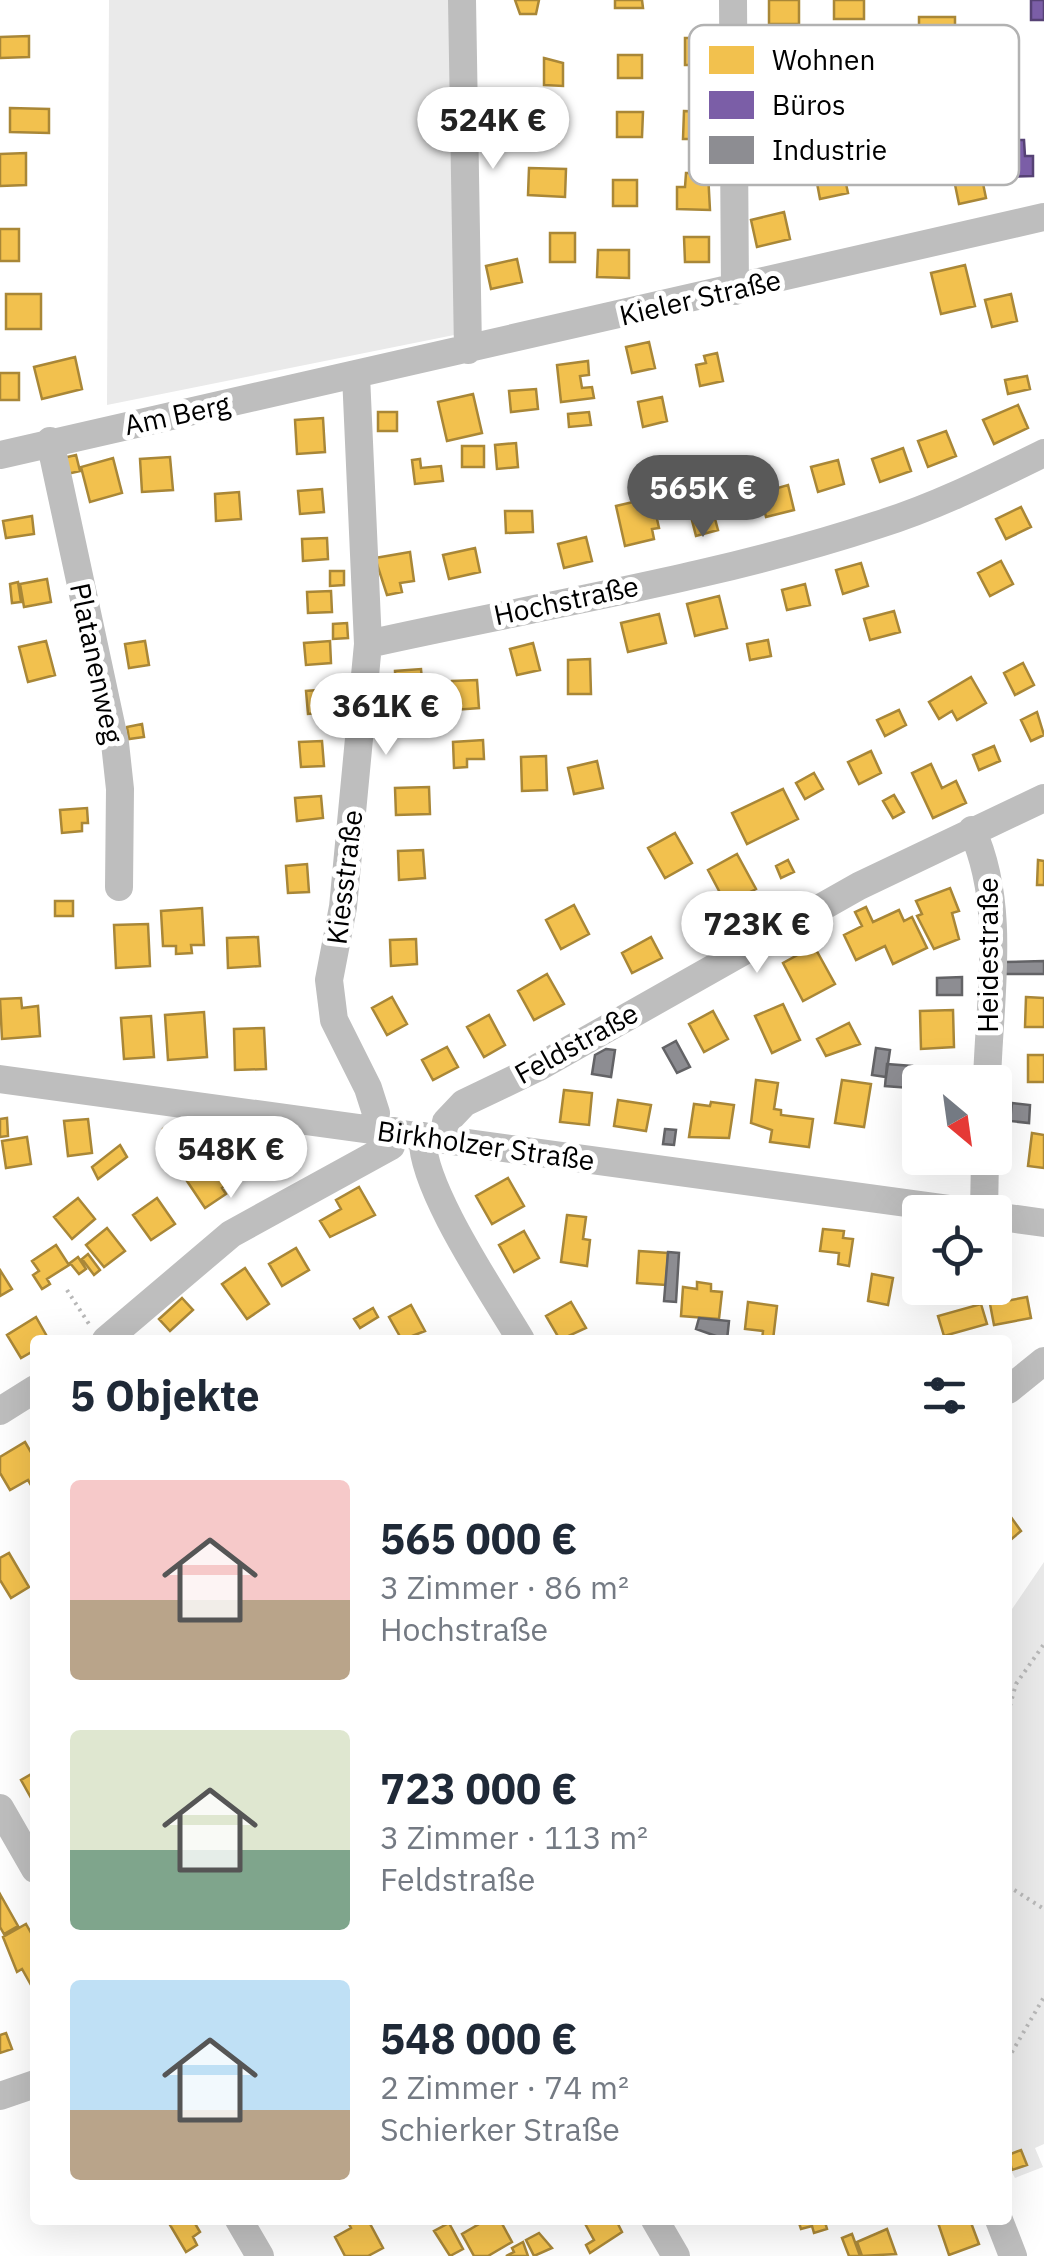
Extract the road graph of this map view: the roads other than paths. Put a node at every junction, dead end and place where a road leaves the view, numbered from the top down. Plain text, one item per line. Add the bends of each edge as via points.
1 (462, 0) edge
2 (733, 0) edge
3 (733, 25) edge
4 (734, 185) edge
5 (1044, 218) edge
6 (735, 291) junction
7 (468, 350) junction
8 (356, 376) junction
9 (50, 441) junction
10 (1044, 453) edge
11 (0, 455) edge
12 (368, 644) junction
13 (1044, 798) edge
14 (972, 830) junction
15 (119, 887) dead end
16 (987, 1065) edge
17 (0, 1080) edge
18 (383, 1130) junction
19 (433, 1137) junction
20 (902, 1202) edge
21 (1012, 1218) edge
22 (1044, 1223) edge
23 (139, 1330) edge
24 (99, 1334) edge
25 (518, 1335) edge
26 (1044, 1361) edge
27 (1012, 1387) edge
28 (30, 1392) edge
29 (0, 1411) edge
30 (0, 1808) edge
31 (30, 1860) edge
32 (30, 2086) edge
33 (0, 2096) edge
34 (242, 2225) edge
35 (658, 2225) edge
36 (1001, 2225) edge
37 (260, 2256) edge
38 (676, 2256) edge
39 (1014, 2256) edge

1 - 7 street
2 - 3 street
4 - 6 street
5 - 6 street, Kieler Straße
6 - 7 street, Kieler Straße
7 - 8 street, Kieler Straße
8 - 9 street, Am Berg
8 - 12 street, Kiesstraße
9 - 11 street, Am Berg
9 - 15 street, Platanenweg via 116,743
10 - 12 street, Hochstraße via 875,526
12 - 18 street, Kiesstraße via 343,907 329,980 334,1020
13 - 14 street, Feldstraße
14 - 16 street, Heidestraße via 992,895
14 - 19 street, Feldstraße via 464,1103
17 - 18 street, Birkholzer Straße
18 - 19 street, Birkholzer Straße
18 - 23 street via 391,1146 231,1234
19 - 20 street, Birkholzer Straße
19 - 25 street via 421,1150 446,1211
21 - 22 street
23 - 24 street
26 - 27 street
28 - 29 street
30 - 31 street
32 - 33 street
34 - 37 street
35 - 38 street
36 - 39 street

